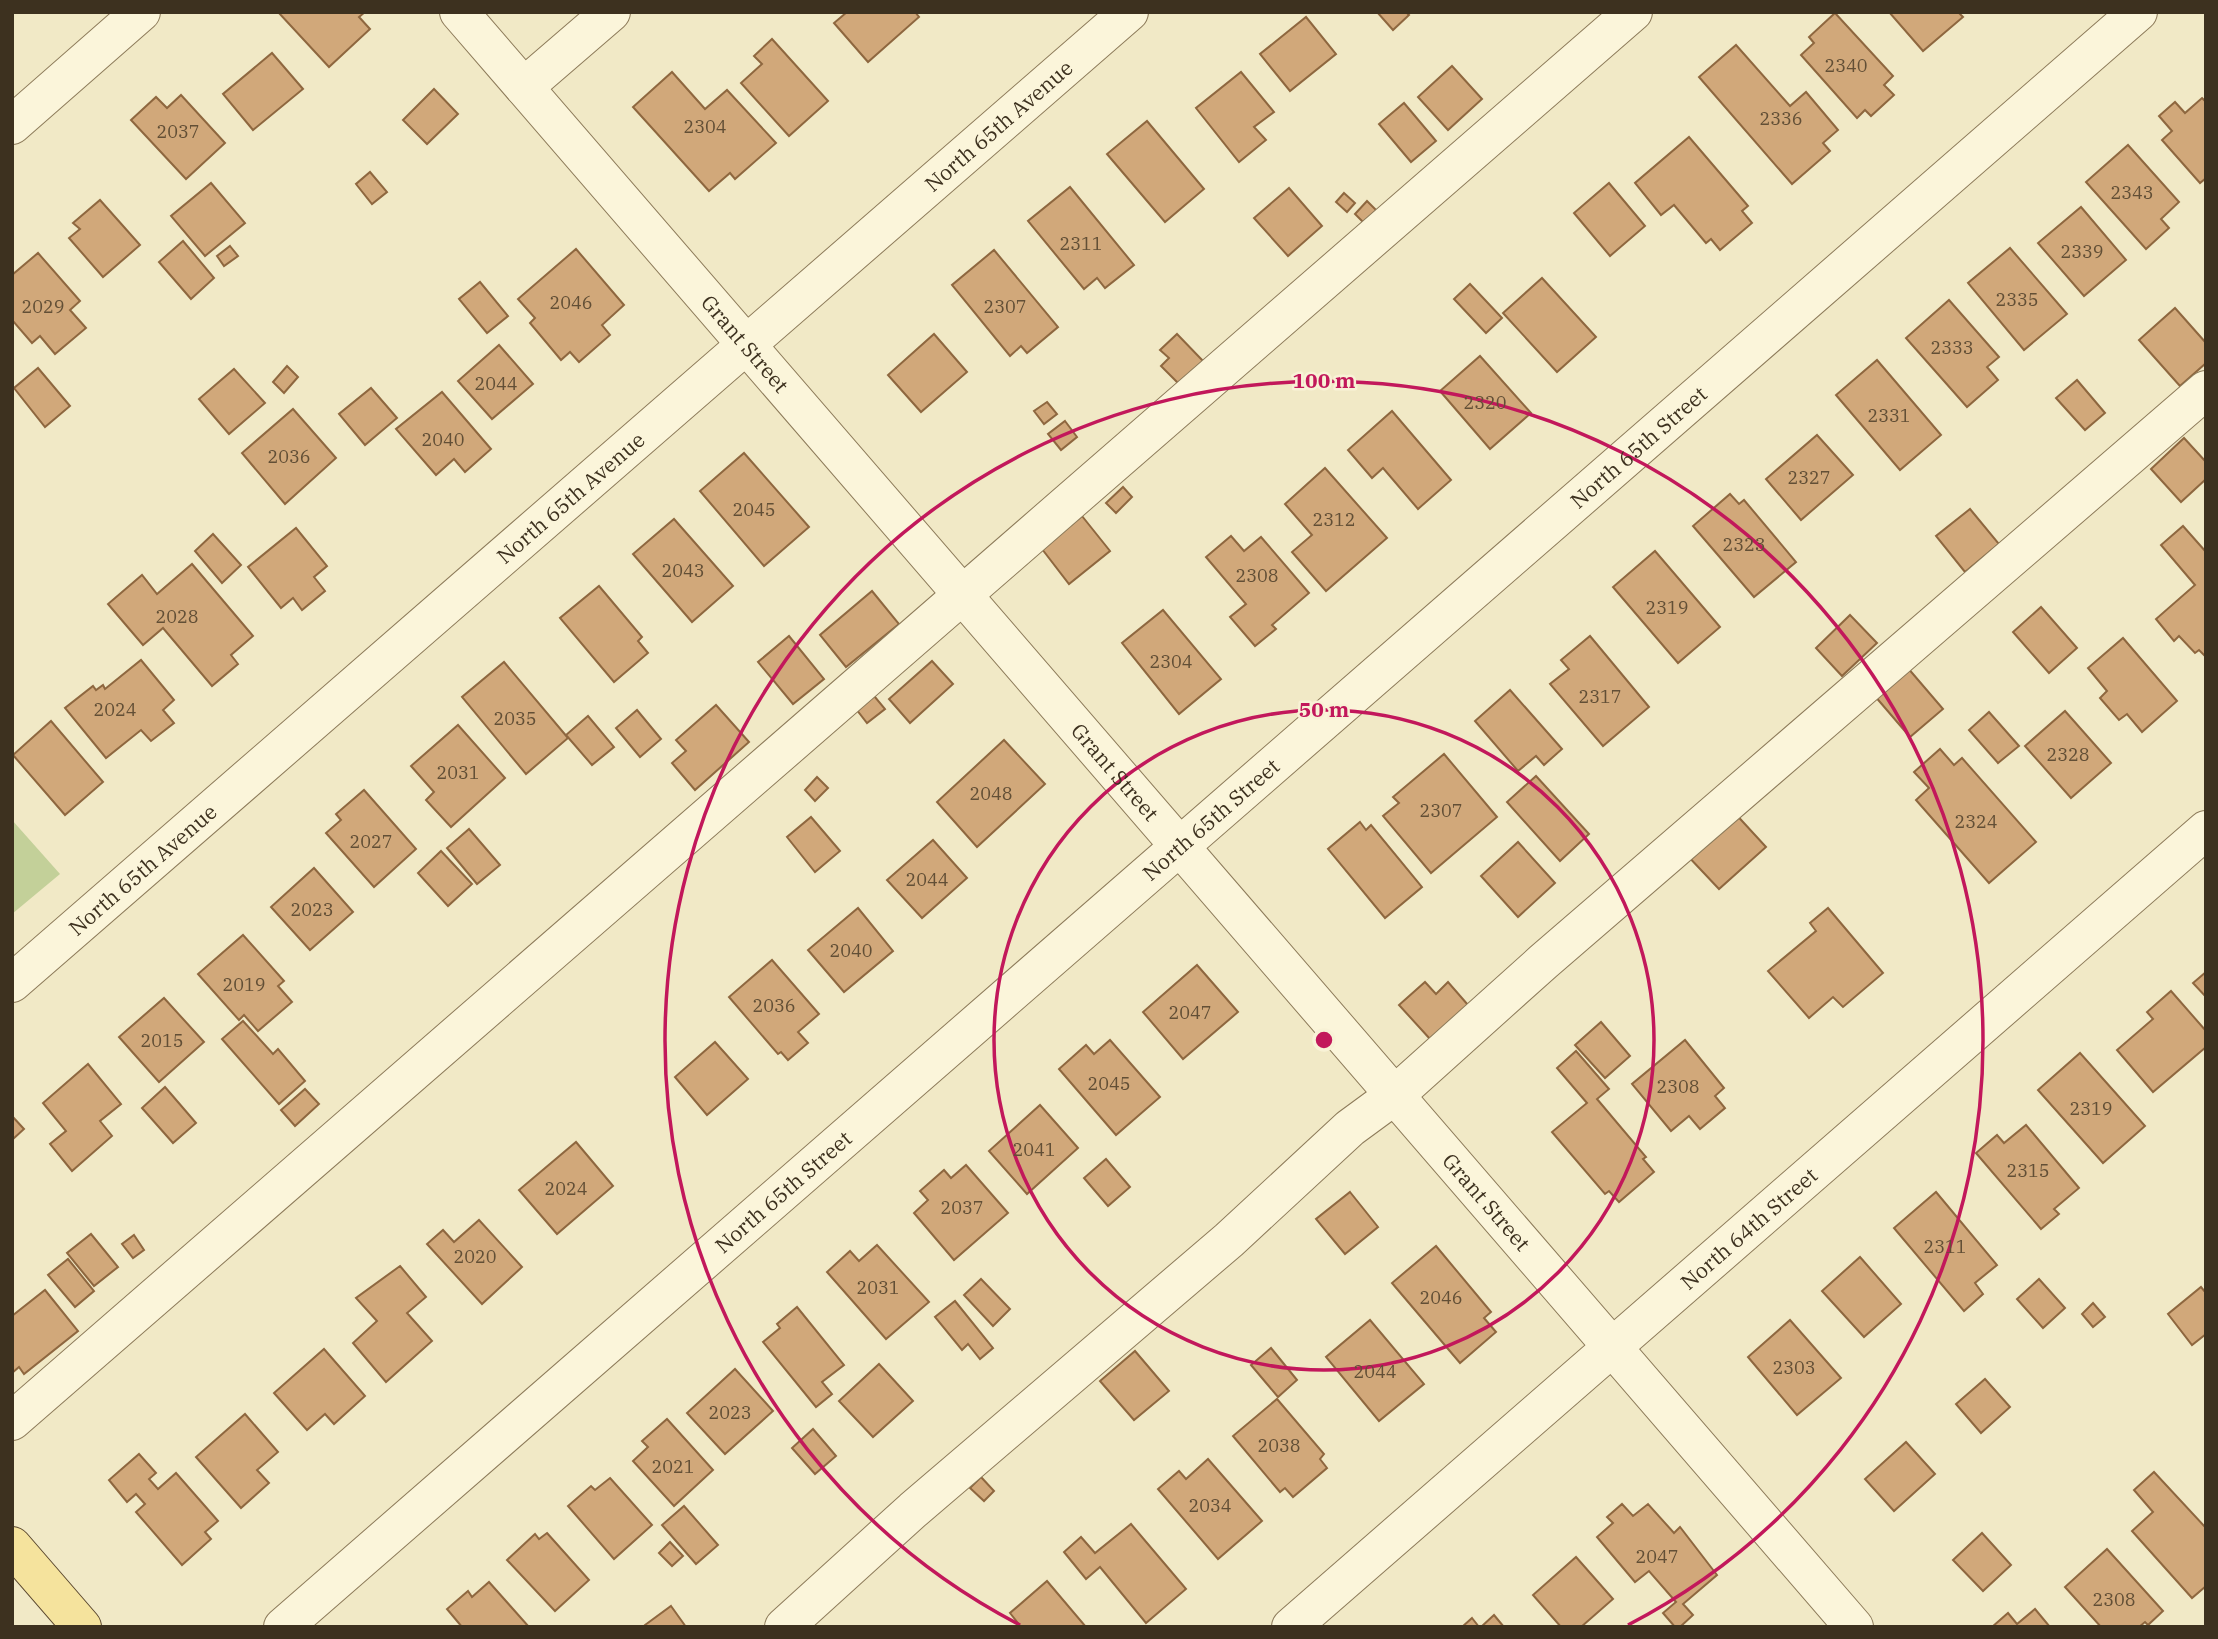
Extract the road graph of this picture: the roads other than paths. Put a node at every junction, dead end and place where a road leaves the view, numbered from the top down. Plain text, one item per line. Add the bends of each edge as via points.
1 (141, 12) edge
2 (459, 12) edge
3 (611, 12) edge
4 (1129, 12) edge
5 (1633, 12) edge
6 (2138, 12) edge
7 (524, 87) junction
8 (12, 125) edge
9 (747, 345) junction
10 (2206, 390) edge
11 (962, 595) junction
12 (2206, 830) edge
13 (1180, 846) junction
14 (12, 983) edge
15 (1395, 1095) junction
16 (1612, 1346) junction
17 (12, 1421) edge
18 (12, 1546) edge
19 (82, 1627) edge
20 (283, 1627) edge
21 (784, 1627) edge
22 (1291, 1627) edge
23 (1854, 1627) edge

1 - 8 street
2 - 7 street, Grant Street
3 - 7 street
4 - 9 street, North 65th Avenue
5 - 11 street
6 - 13 street, North 65th Street
7 - 9 street, Grant Street
9 - 11 street, Grant Street
9 - 14 street, North 65th Avenue
10 - 15 street
11 - 13 street, Grant Street
11 - 17 street
12 - 16 street, North 64th Street
13 - 15 street, Grant Street
13 - 20 street, North 65th Street
15 - 16 street, Grant Street
15 - 21 street via 1350,1128 1229,1240 913,1510
16 - 22 street, North 64th Street
16 - 23 street, Grant Street
18 - 19 main road

